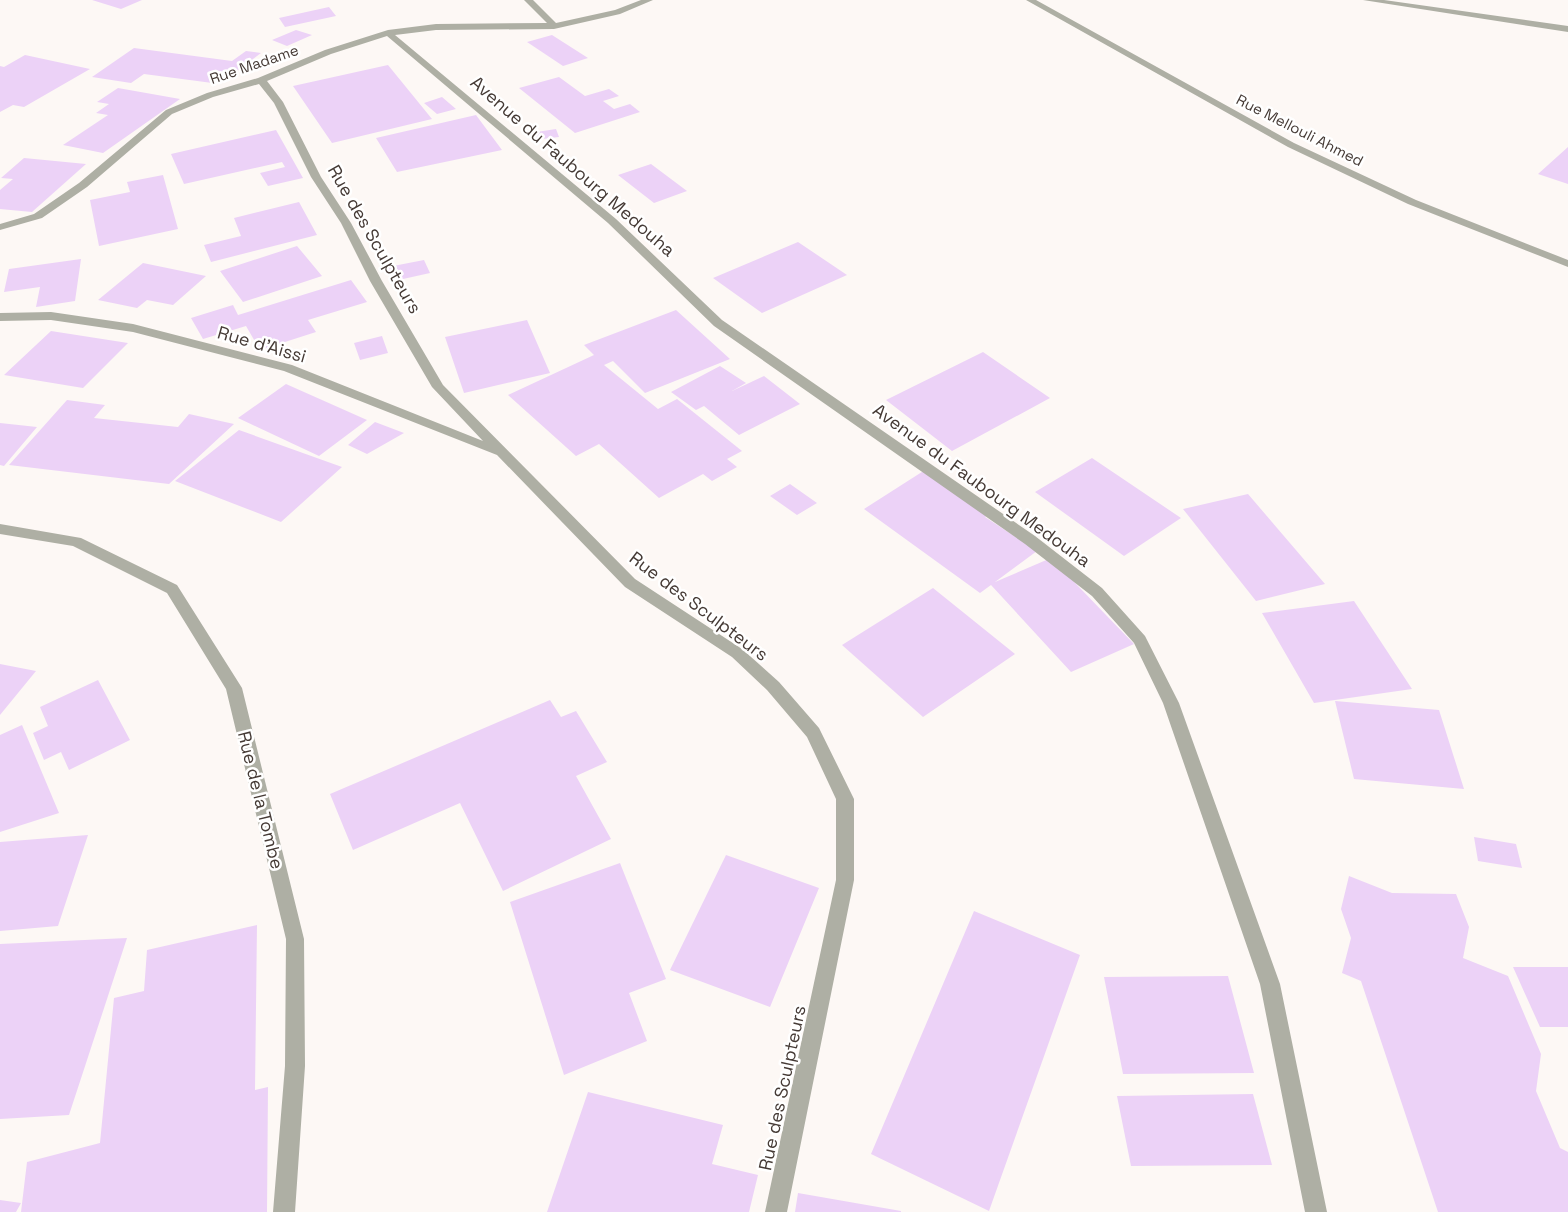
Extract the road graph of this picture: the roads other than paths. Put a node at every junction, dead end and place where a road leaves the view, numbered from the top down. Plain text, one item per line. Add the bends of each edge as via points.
1 (528, 0) edge
2 (649, 0) edge
3 (1030, 0) edge
4 (1367, 0) edge
5 (554, 26) junction
6 (1568, 28) edge
7 (387, 33) junction
8 (261, 80) junction
9 (0, 227) edge
10 (1568, 264) edge
11 (0, 317) edge
12 (502, 453) junction
13 (0, 529) edge
14 (284, 1212) edge
15 (776, 1212) edge
16 (1316, 1212) edge

1 - 5 street
2 - 5 street, Rue Madame via 617,12
3 - 10 street, Rue Mellouli Ahmed via 1291,145 1412,202
4 - 6 street
5 - 7 street, Rue Madame via 436,27
7 - 8 street, Rue Madame
7 - 16 street, Avenue du Faubourg Medouha via 612,221 718,323 1030,540 1097,592 1140,640 1171,703 1270,984
8 - 9 street, Rue Madame via 169,112 56,204 38,216
8 - 12 street, Rue des Sculpteurs via 278,102 316,177 438,387
11 - 12 street, Rue d'Aissi via 51,316 133,328 288,368
12 - 15 street, Rue des Sculpteurs via 630,583 736,653 773,686 813,733 845,799 845,880
13 - 14 street, Rue de la Tombe via 76,542 172,589 234,688 295,939 295,1066

